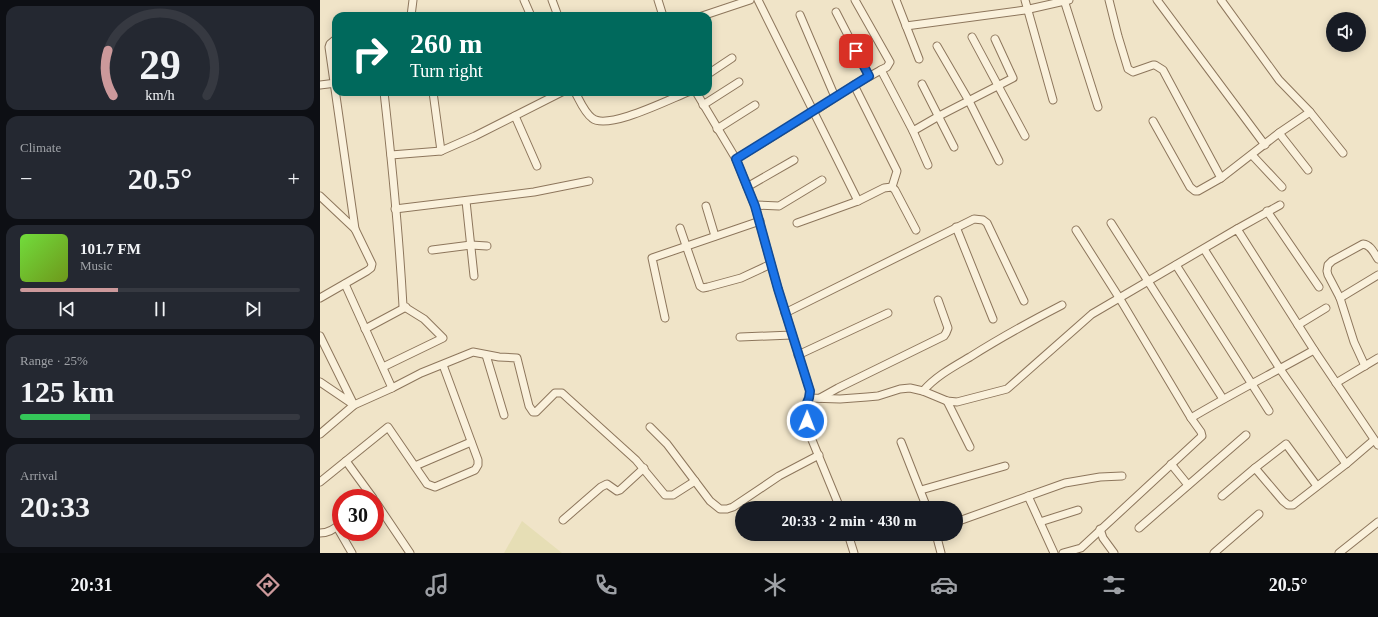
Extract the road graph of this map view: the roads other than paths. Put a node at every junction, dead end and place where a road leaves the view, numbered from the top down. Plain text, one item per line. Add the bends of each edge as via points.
1 (412, 0) edge
2 (524, 0) edge
3 (552, 0) edge
4 (658, 0) edge
5 (750, 0) edge
6 (758, 0) edge
7 (855, 0) edge
8 (896, 0) edge
9 (1024, 0) edge
10 (1066, 0) edge
11 (1109, 0) edge
12 (1157, 0) edge
13 (1221, 0) edge
14 (1028, 10) junction
15 (411, 12) edge
16 (529, 12) edge
17 (556, 12) edge
18 (662, 12) edge
19 (836, 12) dead end
20 (712, 13) edge
21 (800, 15) dead end
22 (906, 26) junction
23 (972, 38) dead end
24 (995, 39) dead end
25 (332, 42) edge
26 (937, 46) dead end
27 (732, 58) dead end
28 (919, 59) dead end
29 (332, 65) edge
30 (881, 70) junction
31 (712, 71) edge
32 (869, 76) junction
33 (739, 82) dead end
34 (332, 83) edge
35 (922, 84) dead end
36 (320, 85) edge
37 (854, 85) junction
38 (997, 86) junction
39 (337, 96) edge
40 (385, 96) edge
41 (434, 96) edge
42 (554, 96) edge
43 (577, 96) edge
44 (678, 96) edge
45 (698, 96) edge
46 (835, 97) junction
47 (1053, 100) dead end
48 (969, 101) junction
49 (703, 105) junction
50 (755, 105) dead end
51 (1098, 107) dead end
52 (813, 112) junction
53 (1310, 112) junction
54 (515, 116) junction
55 (938, 116) junction
56 (1153, 121) dead end
57 (717, 129) junction
58 (913, 131) junction
59 (1279, 133) junction
60 (1025, 136) dead end
61 (1265, 145) junction
62 (954, 146) dead end
63 (441, 151) junction
64 (1343, 154) dead end
65 (392, 155) junction
66 (1252, 155) junction
67 (736, 159) junction
68 (794, 160) dead end
69 (1000, 161) dead end
70 (928, 165) dead end
71 (537, 166) dead end
72 (1308, 170) dead end
73 (1220, 178) junction
74 (822, 180) dead end
75 (589, 181) dead end
76 (747, 187) junction
77 (892, 187) junction
78 (1282, 187) dead end
79 (320, 196) edge
80 (466, 201) junction
81 (858, 201) junction
82 (1280, 204) dead end
83 (755, 205) junction
84 (706, 206) dead end
85 (395, 209) junction
86 (1267, 211) junction
87 (760, 221) junction
88 (797, 223) dead end
89 (1111, 223) dead end
90 (680, 228) dead end
91 (956, 228) junction
92 (355, 229) junction
93 (1237, 229) junction
94 (916, 230) dead end
95 (1076, 230) dead end
96 (715, 236) junction
97 (471, 245) junction
98 (487, 246) dead end
99 (686, 246) junction
100 (1204, 249) junction
101 (432, 250) dead end
102 (1378, 259) edge
103 (771, 264) junction
104 (1176, 265) junction
105 (1378, 275) edge
106 (474, 276) dead end
107 (1149, 281) junction
108 (345, 284) junction
109 (1319, 287) dead end
110 (320, 298) edge
111 (1340, 298) junction
112 (1120, 299) junction
113 (938, 300) dead end
114 (1024, 301) dead end
115 (1062, 305) dead end
116 (406, 307) junction
117 (1326, 308) dead end
118 (785, 313) junction
119 (888, 313) dead end
120 (665, 318) dead end
121 (993, 319) dead end
122 (1298, 325) junction
123 (365, 329) junction
124 (792, 335) junction
125 (320, 336) edge
126 (740, 337) dead end
127 (1314, 350) junction
128 (486, 355) junction
129 (798, 355) junction
130 (1378, 358) edge
131 (443, 365) junction
132 (1365, 366) junction
133 (383, 368) junction
134 (1280, 369) junction
135 (1251, 383) junction
136 (1336, 383) junction
137 (322, 386) edge
138 (392, 388) junction
139 (923, 391) junction
140 (809, 398) junction
141 (820, 399) junction
142 (1223, 399) junction
143 (947, 401) junction
144 (354, 404) junction
145 (1269, 411) dead end
146 (504, 415) dead end
147 (1191, 418) junction
148 (650, 427) dead end
149 (320, 434) edge
150 (1246, 435) dead end
151 (471, 442) junction
152 (901, 442) dead end
153 (1376, 442) edge
154 (970, 447) dead end
155 (819, 455) junction
156 (346, 461) junction
157 (1171, 464) junction
158 (1346, 464) junction
159 (415, 466) junction
160 (1005, 466) dead end
161 (644, 468) junction
162 (1255, 468) junction
163 (1122, 476) dead end
164 (694, 481) junction
165 (320, 482) edge
166 (1188, 485) junction
167 (1317, 486) junction
168 (366, 489) edge
169 (920, 490) junction
170 (1028, 496) junction
171 (1222, 496) dead end
172 (837, 501) edge
173 (924, 501) edge
174 (1078, 510) dead end
175 (384, 514) edge
176 (1259, 514) dead end
177 (963, 519) edge
178 (563, 520) dead end
179 (1040, 522) junction
180 (1378, 522) edge
181 (1139, 528) dead end
182 (332, 529) edge
183 (1100, 529) junction
184 (320, 533) edge
185 (346, 541) edge
186 (850, 541) edge
187 (938, 541) edge
188 (352, 553) edge
189 (410, 553) edge
190 (854, 553) edge
191 (941, 553) edge
192 (1054, 553) edge
193 (1063, 553) edge
194 (1114, 553) edge
195 (1214, 553) edge
196 (1339, 553) edge

1 - 15 street
2 - 16 street
3 - 17 street
4 - 18 street
5 - 20 street
6 - 52 street
7 - 30 street via 890,62
8 - 22 street
9 - 14 street
10 - 14 street
10 - 51 street
11 - 73 street via 1128,69 1133,72 1152,65 1163,70
12 - 61 street
13 - 53 street via 1278,80
14 - 22 street
14 - 47 street
19 - 32 street
21 - 46 street
22 - 28 street
23 - 38 street
24 - 38 street via 1013,76
25 - 29 street via 329,47
26 - 48 street
27 - 31 street
30 - 32 street
30 - 58 street
32 - 37 street
33 - 49 street
34 - 36 street
35 - 55 street
37 - 46 street
37 - 77 street via 898,171
38 - 48 street
38 - 60 street
39 - 92 street
40 - 65 street
41 - 63 street
42 - 54 street
43 - 44 street via 592,119 611,122
45 - 49 street
46 - 52 street
48 - 55 street
48 - 69 street
49 - 57 street
50 - 57 street
52 - 67 street
52 - 81 street
53 - 59 street
53 - 64 street
54 - 63 street
54 - 71 street
55 - 58 street
55 - 62 street
56 - 73 street via 1192,190 1198,192
57 - 67 street
58 - 70 street
59 - 61 street
59 - 72 street
61 - 66 street
63 - 65 street
65 - 85 street
66 - 73 street
66 - 78 street
67 - 76 street
68 - 76 street
74 - 83 street via 779,206
75 - 80 street via 534,192
76 - 83 street
77 - 81 street via 884,188
77 - 94 street
79 - 92 street
80 - 85 street
80 - 97 street
81 - 88 street
82 - 86 street
83 - 87 street
84 - 96 street
85 - 116 street via 403,306
86 - 93 street
86 - 109 street
87 - 96 street
87 - 103 street
89 - 107 street
90 - 99 street
91 - 114 street via 974,218 987,223
91 - 118 street
91 - 121 street
92 - 108 street via 372,264 367,271
93 - 100 street
93 - 122 street
95 - 112 street
96 - 99 street
97 - 98 street
97 - 101 street
97 - 106 street
99 - 103 street via 698,283 704,288 741,278
99 - 120 street via 652,258
100 - 104 street
100 - 134 street
102 - 111 street via 1367,244 1363,244 1328,265 1328,275
103 - 118 street
104 - 107 street
104 - 135 street
105 - 111 street
107 - 112 street
107 - 142 street
108 - 110 street
108 - 123 street
111 - 132 street via 1354,342
112 - 143 street via 1092,314 1007,389 957,402
112 - 147 street
113 - 141 street via 948,328 944,336
115 - 139 street via 942,374
116 - 123 street
116 - 133 street via 424,319 442,338
117 - 122 street
118 - 124 street
119 - 129 street
122 - 127 street
123 - 133 street
124 - 126 street
124 - 129 street
125 - 144 street
127 - 134 street
127 - 136 street
128 - 131 street via 473,352
128 - 146 street
128 - 161 street via 517,358 529,406 533,412 539,410 554,393 562,393
129 - 140 street via 810,391
130 - 132 street
131 - 138 street
131 - 151 street
132 - 136 street
133 - 138 street
134 - 135 street
134 - 158 street
135 - 142 street
135 - 145 street
136 - 153 street
137 - 144 street
138 - 144 street
139 - 141 street via 910,388 878,396
139 - 143 street
140 - 141 street
140 - 155 street via 804,410
142 - 147 street
143 - 154 street
144 - 149 street
147 - 157 street via 1202,436
148 - 164 street via 667,444
150 - 166 street
151 - 159 street
151 - 159 street via 478,465 475,470 463,476 435,487 427,484
152 - 169 street
153 - 158 street
155 - 164 street via 779,476 727,509 720,509 710,501
155 - 172 street
156 - 159 street via 388,427
156 - 165 street
156 - 168 street
157 - 166 street
157 - 183 street
158 - 167 street
160 - 169 street
161 - 164 street via 665,495 673,495
161 - 178 street via 619,491 607,484 600,487
162 - 167 street via 1288,505 1293,505
162 - 167 street via 1286,444
162 - 171 street
163 - 170 street via 1083,479
166 - 181 street
169 - 173 street
170 - 177 street
170 - 179 street
174 - 179 street
175 - 189 street
176 - 195 street
179 - 192 street
180 - 196 street
182 - 184 street
183 - 193 street via 1081,548
183 - 194 street
185 - 188 street
186 - 190 street
187 - 191 street

